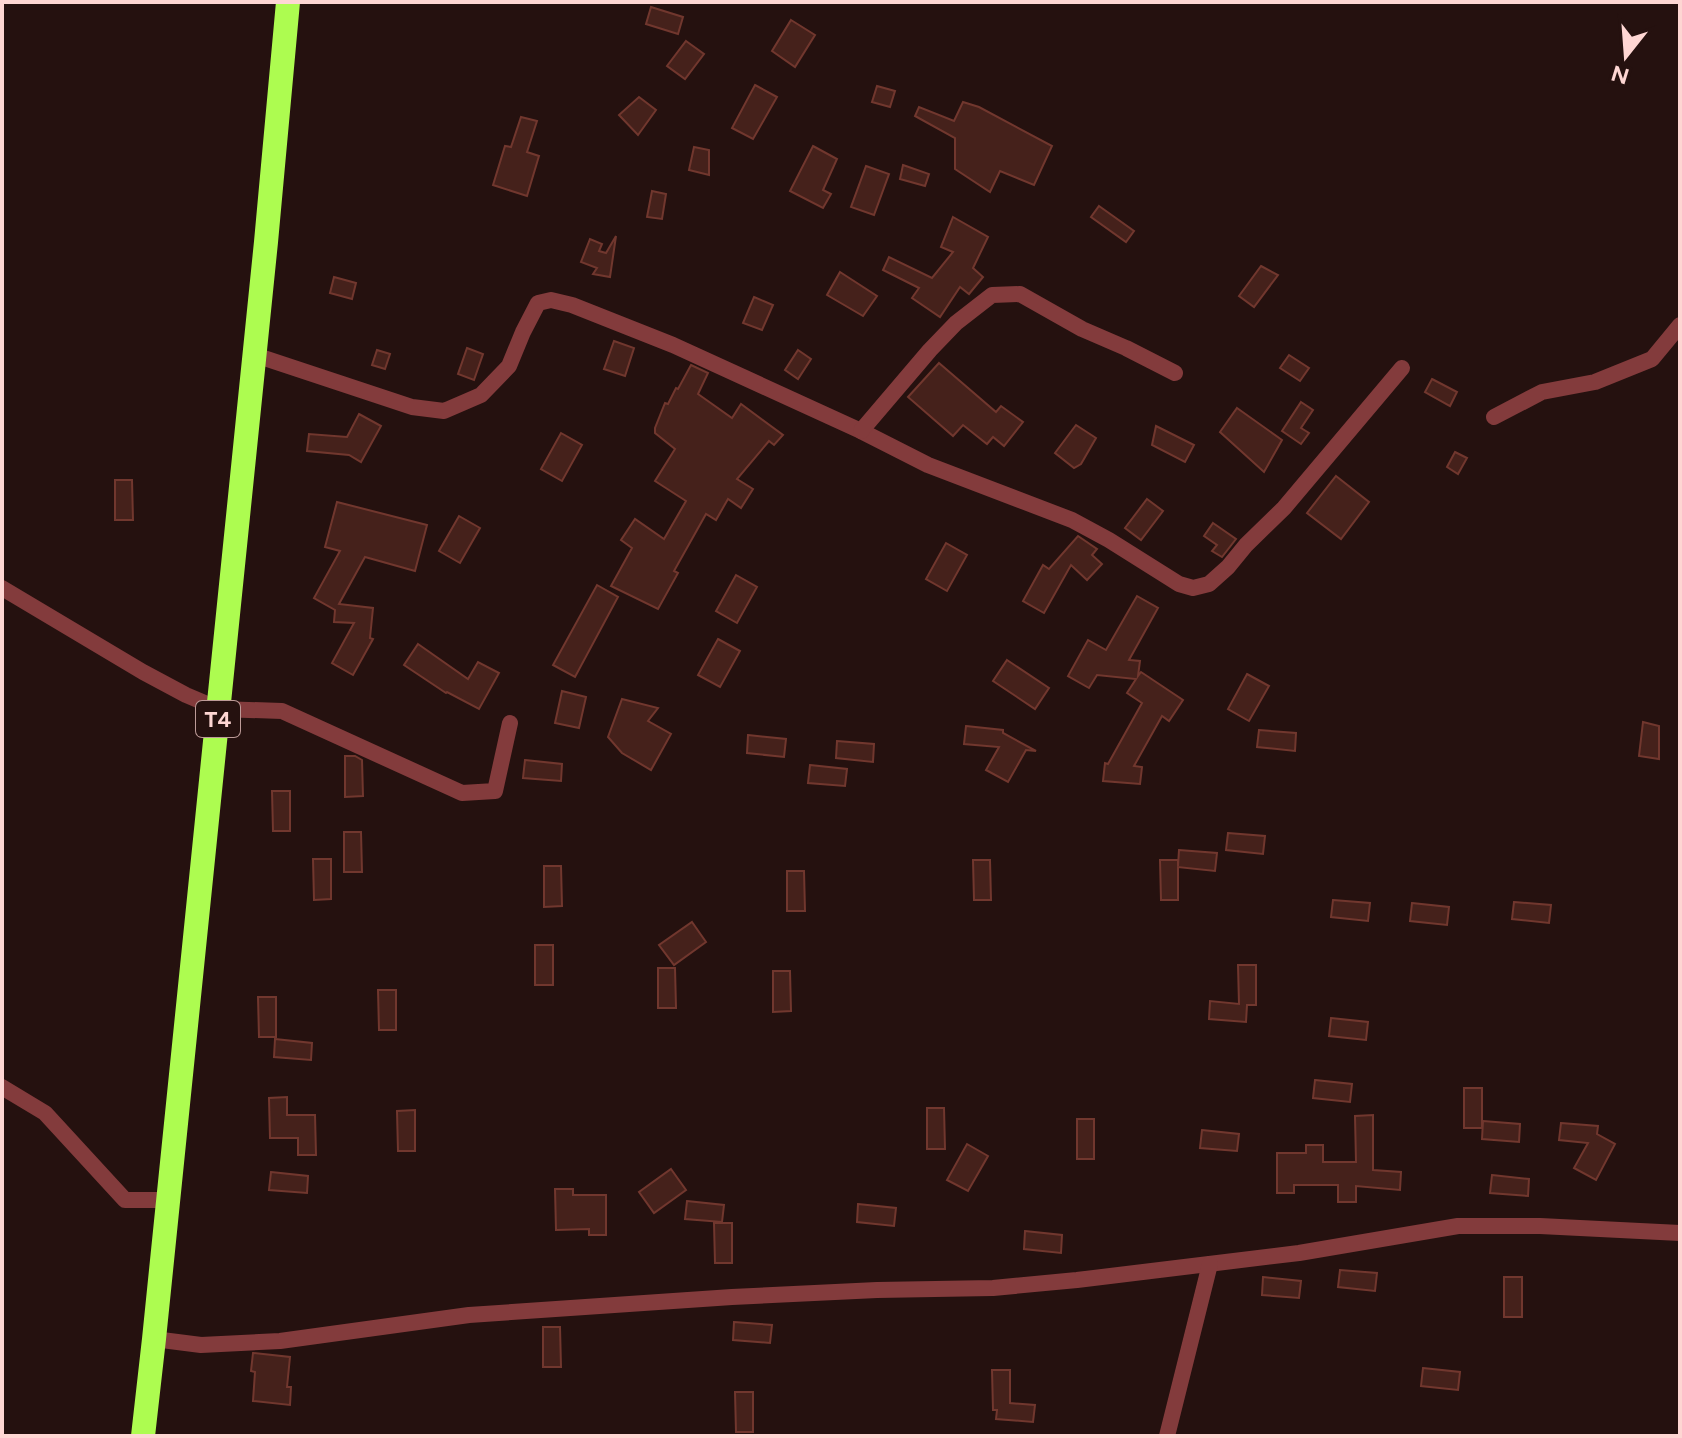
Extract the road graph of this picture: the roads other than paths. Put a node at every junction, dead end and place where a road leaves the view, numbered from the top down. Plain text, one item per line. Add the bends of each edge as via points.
1 (288, 2) edge
2 (1680, 325) edge
3 (255, 355) junction
4 (1402, 368) dead end
5 (1175, 373) dead end
6 (1494, 417) dead end
7 (861, 431) junction
8 (2, 588) edge
9 (219, 709) junction
10 (510, 723) dead end
11 (2, 1087) edge
12 (168, 1200) junction
13 (1680, 1233) edge
14 (1210, 1264) junction
15 (154, 1339) junction
16 (143, 1436) edge
17 (1167, 1436) edge

1 - 3 highway, T4
2 - 6 street via 1652,359 1595,382 1542,392
3 - 7 street via 412,407 444,411 481,395 509,366 538,303 551,300 673,345
3 - 9 highway, T4
4 - 7 street via 1228,567 1209,584 1193,588 1072,520 928,465
5 - 7 street via 1020,294 992,295 956,323
8 - 9 street via 143,672
9 - 10 street via 282,711 462,793 495,791
9 - 12 highway, T4
11 - 12 street via 45,1113 125,1200
12 - 15 highway, T4
13 - 14 street via 1458,1226
14 - 15 street via 993,1288 732,1297 469,1315 280,1341 201,1345
14 - 17 street
15 - 16 highway, T4

